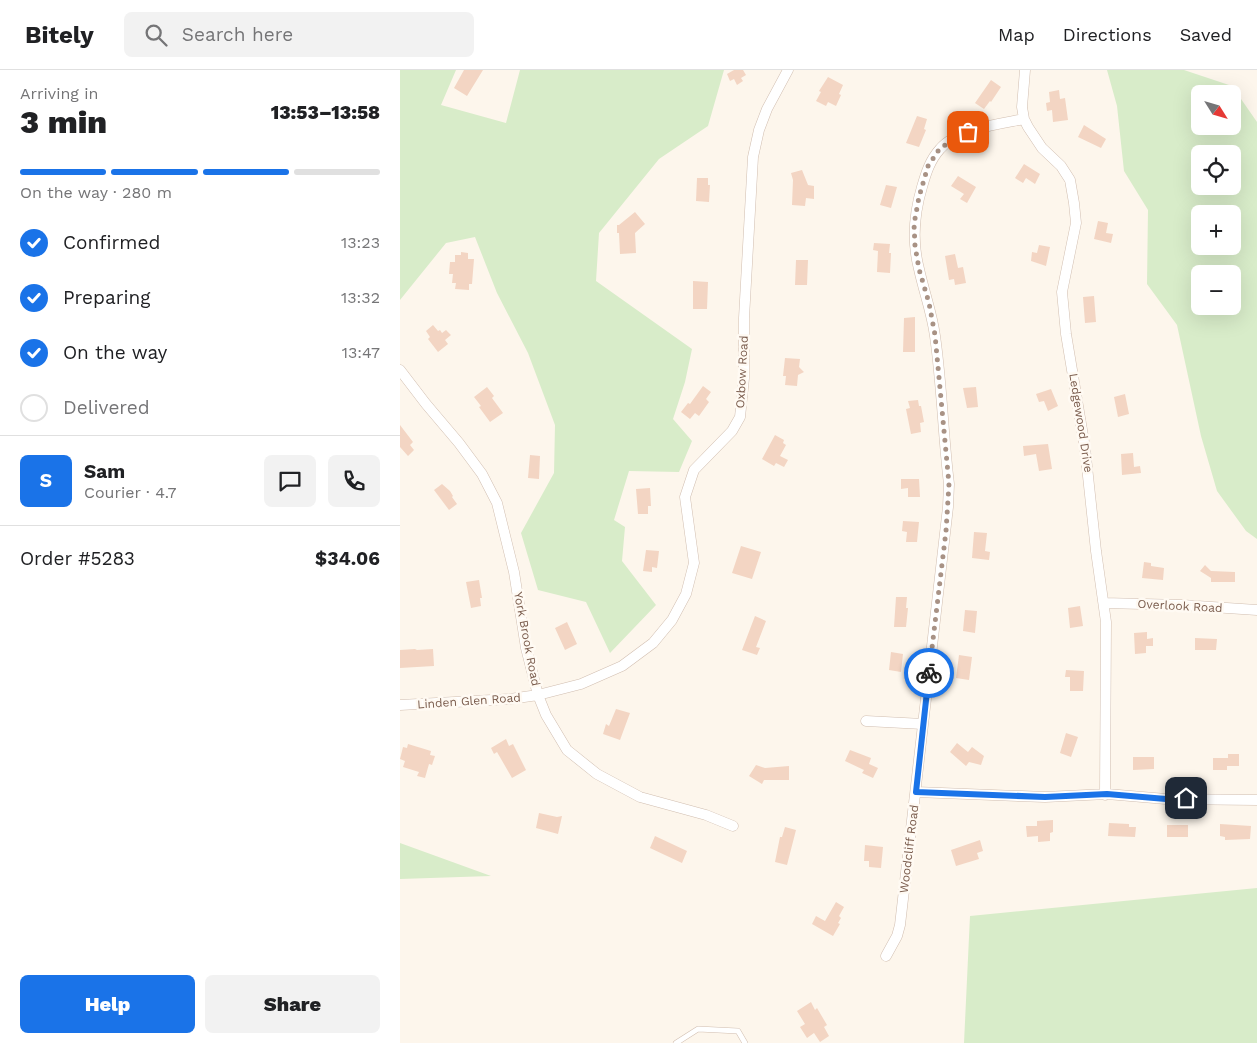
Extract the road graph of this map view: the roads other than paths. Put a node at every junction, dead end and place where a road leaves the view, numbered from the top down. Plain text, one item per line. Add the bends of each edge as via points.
1 (788, 70) edge
2 (1025, 70) edge
3 (1024, 119) junction
4 (400, 370) edge
5 (1104, 602) junction
6 (1257, 610) edge
7 (538, 695) junction
8 (400, 705) edge
9 (866, 721) dead end
10 (923, 724) junction
11 (916, 792) junction
12 (1105, 794) junction
13 (1257, 800) edge
14 (733, 826) dead end
15 (886, 956) dead end
16 (676, 1043) edge
17 (745, 1043) edge

1 - 7 street, Oxbow Road via 767,109 753,157 740,417 732,432 694,470 685,497 694,563 686,594 672,620 653,644 622,666 581,684
2 - 3 street, Ledgewood Drive
3 - 5 street, Ledgewood Drive via 1042,148 1070,180 1074,203 1076,223 1062,292
3 - 10 street, Woodcliff Road via 968,132 940,148 928,166 914,224 919,269 935,335 949,484
4 - 7 street, York Brook Road via 482,474 497,503
5 - 6 street, Overlook Road
5 - 12 street, Ledgewood Drive
7 - 8 street, Linden Glen Road via 510,700
7 - 14 street, York Brook Road via 567,750 597,774 640,797
9 - 10 street
10 - 11 street, Woodcliff Road
11 - 12 street via 1045,797
11 - 15 street, Woodcliff Road via 900,925
12 - 13 street via 1166,799
16 - 17 lane via 698,1029 738,1031

